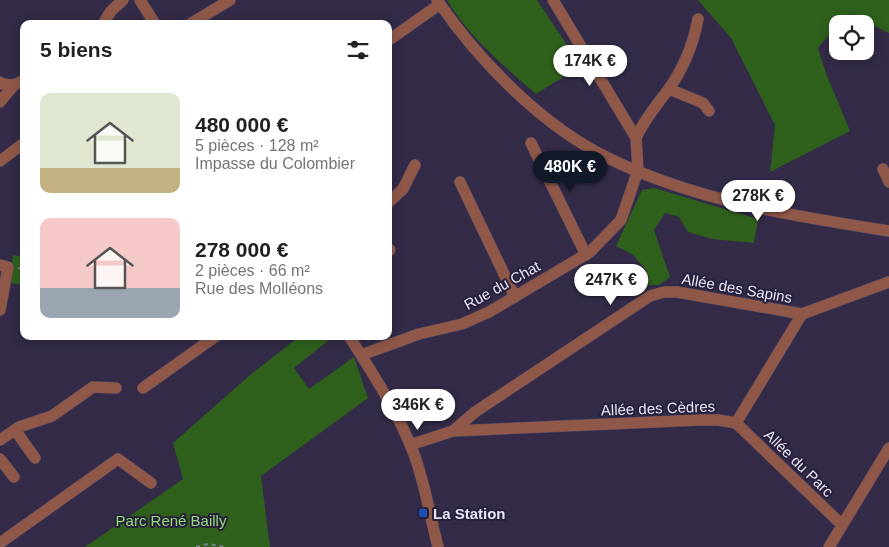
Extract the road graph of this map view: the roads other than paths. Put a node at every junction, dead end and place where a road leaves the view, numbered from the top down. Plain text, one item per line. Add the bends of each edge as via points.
1 (123, 0) edge
2 (140, 0) edge
3 (230, 0) edge
4 (553, 0) edge
5 (439, 2) edge
6 (698, 19) dead end
7 (105, 20) edge
8 (152, 20) edge
9 (197, 20) edge
10 (392, 38) edge
11 (0, 82) edge
12 (19, 82) edge
13 (669, 89) junction
14 (0, 102) edge
15 (709, 111) dead end
16 (636, 138) junction
17 (531, 143) dead end
18 (20, 146) edge
19 (0, 161) edge
20 (415, 165) dead end
21 (883, 169) dead end
22 (638, 170) junction
23 (460, 182) dead end
24 (889, 182) edge
25 (392, 199) edge
26 (889, 231) edge
27 (586, 255) junction
28 (0, 265) edge
29 (889, 282) edge
30 (516, 296) junction
31 (0, 310) edge
32 (802, 314) junction
33 (210, 340) edge
34 (352, 340) edge
35 (361, 355) junction
36 (116, 388) dead end
37 (143, 388) dead end
38 (736, 423) junction
39 (14, 430) junction
40 (453, 431) junction
41 (0, 440) edge
42 (410, 445) junction
43 (889, 448) edge
44 (35, 458) dead end
45 (0, 459) edge
46 (14, 477) dead end
47 (151, 483) dead end
48 (841, 524) junction
49 (0, 543) edge
50 (438, 547) edge
51 (829, 547) edge

1 - 7 street
2 - 8 street
3 - 9 street
4 - 16 street
5 - 10 street
5 - 22 street via 481,57 526,101 568,134 608,158
6 - 13 street via 692,46
11 - 12 street
12 - 14 street
13 - 15 street via 703,103
13 - 16 street via 644,121
16 - 22 street
17 - 27 street
18 - 19 street
20 - 25 street via 403,190
21 - 24 street
22 - 26 street via 735,204
22 - 27 street, Rue du Chat via 621,220
23 - 30 street
27 - 30 street, Rue du Chat
28 - 31 street via 8,267
29 - 32 street, Allée des Sapins
30 - 35 street, Rue du Chat via 462,324 419,334
32 - 38 street, Allée des Cèdres
32 - 40 street, Allée des Sapins via 677,292 650,296 475,412
33 - 37 street
34 - 35 street
35 - 42 street
36 - 39 street via 93,387 52,416
38 - 40 street, Allée des Cèdres via 700,420
38 - 48 street, Allée du Parc
39 - 41 street
39 - 44 street
40 - 42 street, Allée des Sapins
42 - 50 street via 422,477
43 - 48 street
45 - 46 street
47 - 49 street via 118,459
48 - 51 street

